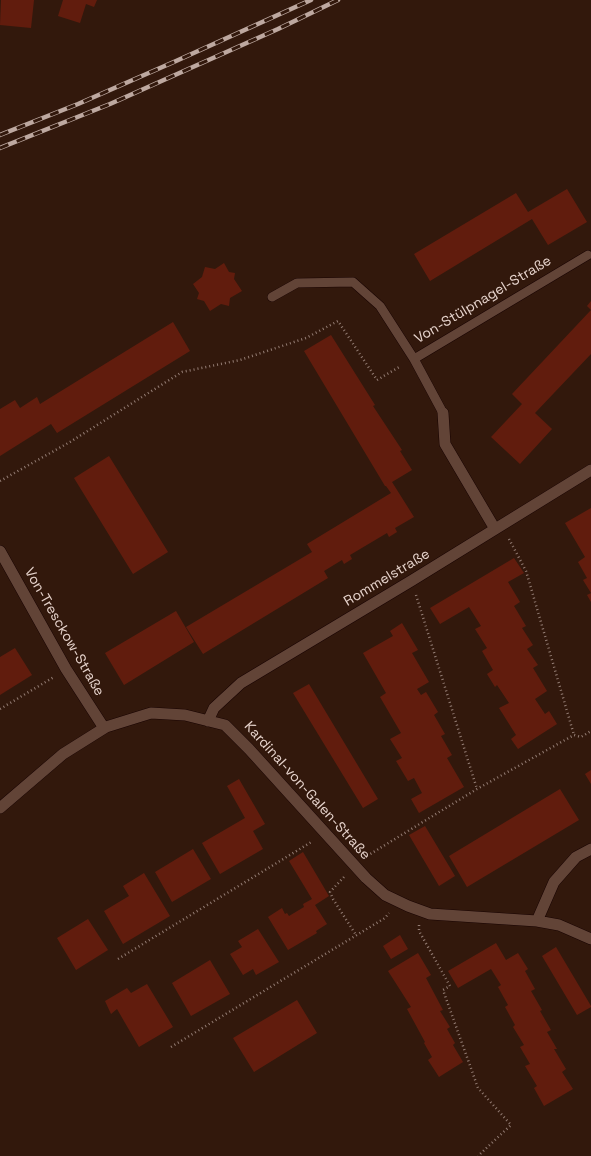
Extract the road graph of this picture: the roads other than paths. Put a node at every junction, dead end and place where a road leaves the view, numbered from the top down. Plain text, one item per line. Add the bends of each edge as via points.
1 (588, 255) dead end
2 (272, 297) dead end
3 (414, 359) junction
4 (443, 413) joint
5 (591, 470) edge
6 (498, 527) junction
7 (0, 551) edge
8 (208, 721) junction
9 (104, 728) junction
10 (0, 808) edge
11 (591, 849) edge
12 (537, 921) junction
13 (591, 939) edge

1 - 3 lane, Von-Stülpnagel-Straße
2 - 3 lane via 297,283 354,282 380,306
3 - 4 lane, Von-Stülpnagel-Straße
4 - 6 street, Von-Stülpnagel-Straße via 445,444
5 - 6 street, Rommelstraße
6 - 8 street, Rommelstraße via 241,683 214,708
7 - 9 street, Von-Tresckow-Straße via 66,669
8 - 9 street, Kardinal-von-Galen-Straße via 185,715 151,713
8 - 12 street, Kardinal-von-Galen-Straße via 225,725 250,749 354,866 385,895 430,914
9 - 10 street, Kardinal-von-Galen-Straße via 63,754
11 - 12 street via 576,857 554,882
12 - 13 street, Kardinal-von-Galen-Straße via 559,925

